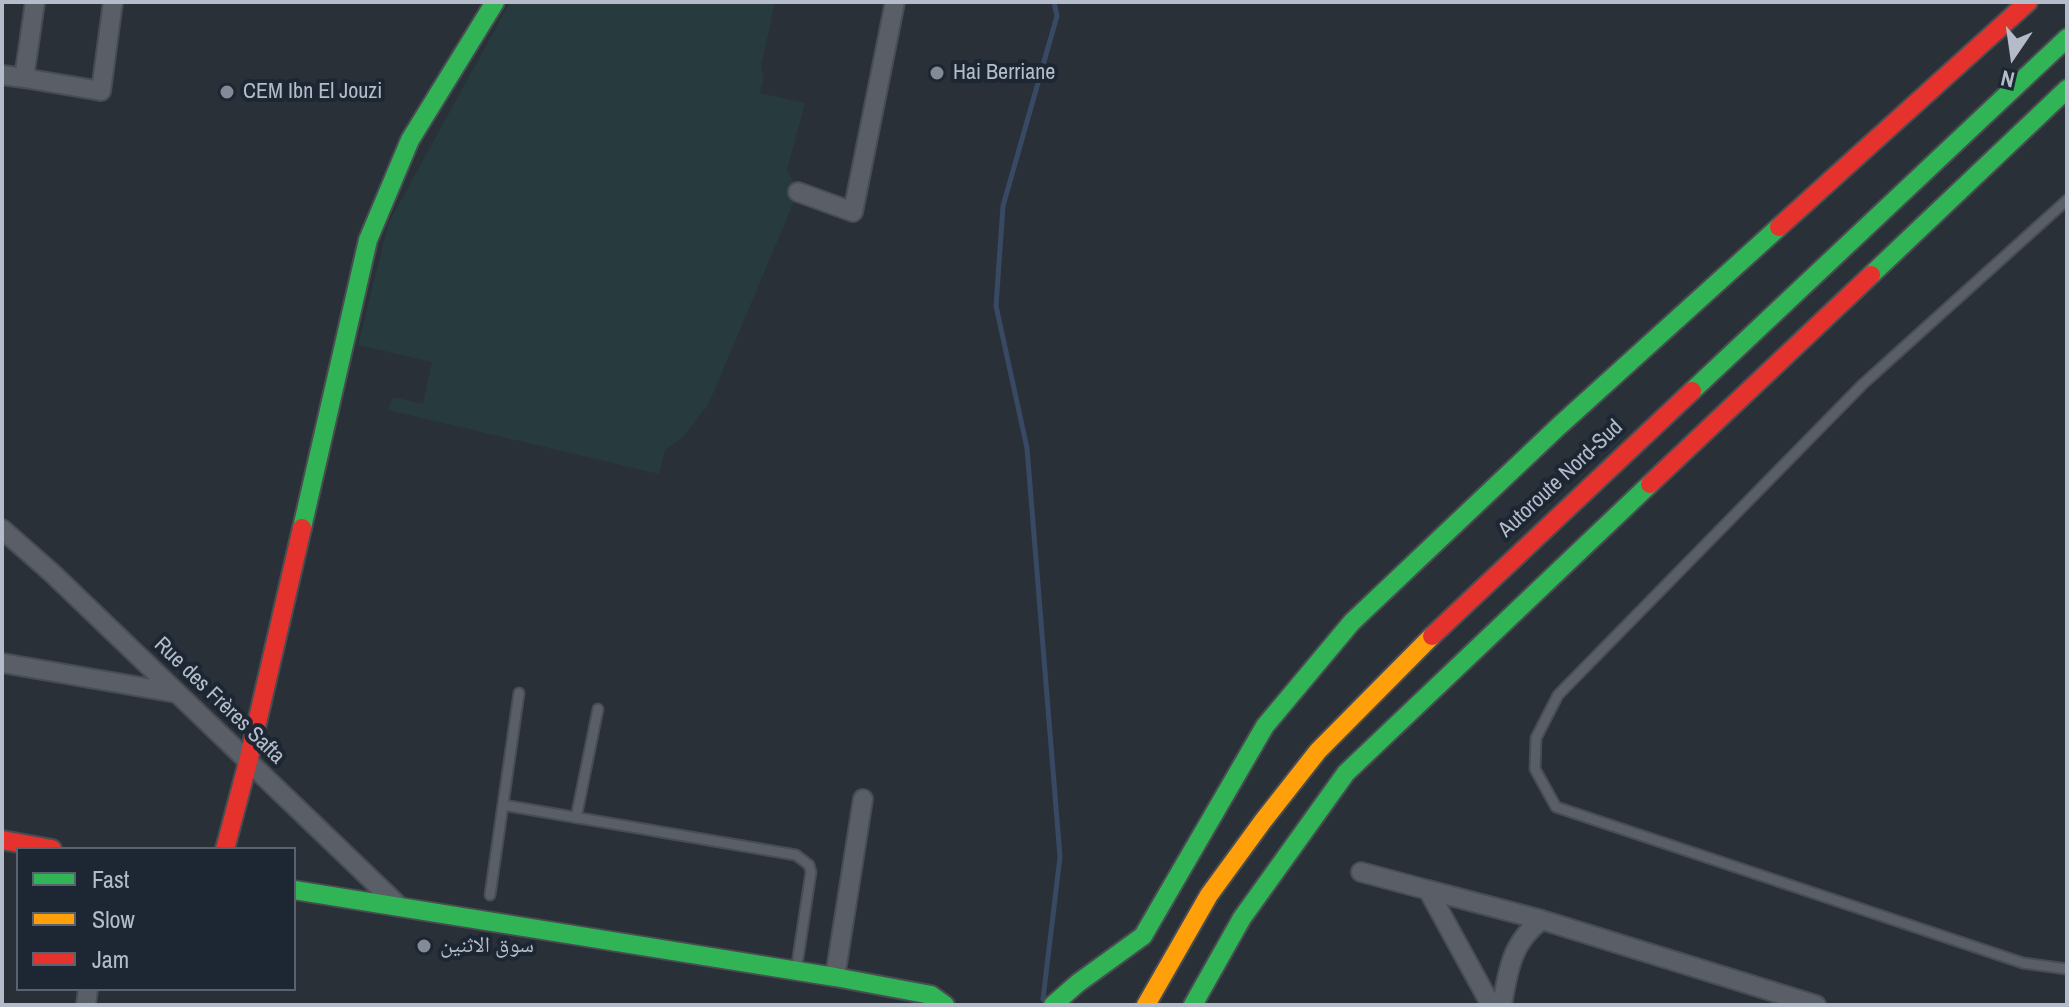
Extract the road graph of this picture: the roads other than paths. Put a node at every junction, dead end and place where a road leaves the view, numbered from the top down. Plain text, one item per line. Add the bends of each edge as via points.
1 (35, 2) edge
2 (113, 2) edge
3 (495, 2) edge
4 (895, 2) edge
5 (2028, 2) edge
6 (2067, 38) edge
7 (2, 75) edge
8 (24, 78) junction
9 (2067, 89) edge
10 (798, 192) dead end
11 (2067, 200) edge
12 (2, 529) edge
13 (2, 663) edge
14 (176, 693) junction
15 (519, 693) dead end
16 (598, 709) dead end
17 (248, 762) junction
18 (863, 799) dead end
19 (503, 805) junction
20 (576, 818) junction
21 (2, 840) edge
22 (41, 847) edge
23 (226, 847) edge
24 (1361, 872) dead end
25 (296, 890) edge
26 (1428, 890) junction
27 (490, 895) dead end
28 (403, 909) junction
29 (1542, 920) junction
30 (2067, 969) edge
31 (796, 971) junction
32 (835, 977) junction
33 (945, 1005) edge
34 (1053, 1005) edge
35 (1146, 1005) edge
36 (1193, 1005) edge
37 (1491, 1005) edge
38 (1502, 1005) edge
39 (1816, 1005) edge

1 - 8 street
2 - 8 street via 101,91
3 - 17 main road via 410,140 368,240
4 - 10 street via 853,212
5 - 34 main road via 1559,426 1352,622 1265,726 1143,936
6 - 35 main road, Autoroute Nord-Sud via 1450,618 1318,751 1209,895
7 - 8 street
9 - 36 main road via 1346,773 1242,918
11 - 30 lane via 1863,384 1558,695 1536,738 1535,769 1556,807 2023,963
12 - 14 street, Rue des Frères Safta
13 - 14 street
14 - 17 street, Rue des Frères Safta
15 - 19 lane
16 - 20 lane
17 - 23 main road
17 - 28 street, Rue des Frères Safta
18 - 32 street
19 - 20 lane
19 - 27 lane
20 - 31 lane via 804,860 811,872
21 - 22 main road
24 - 26 street
25 - 28 main road
26 - 29 street
26 - 37 street
28 - 31 main road
29 - 38 street via 1519,942
29 - 39 street
31 - 32 main road
32 - 33 main road via 931,995

